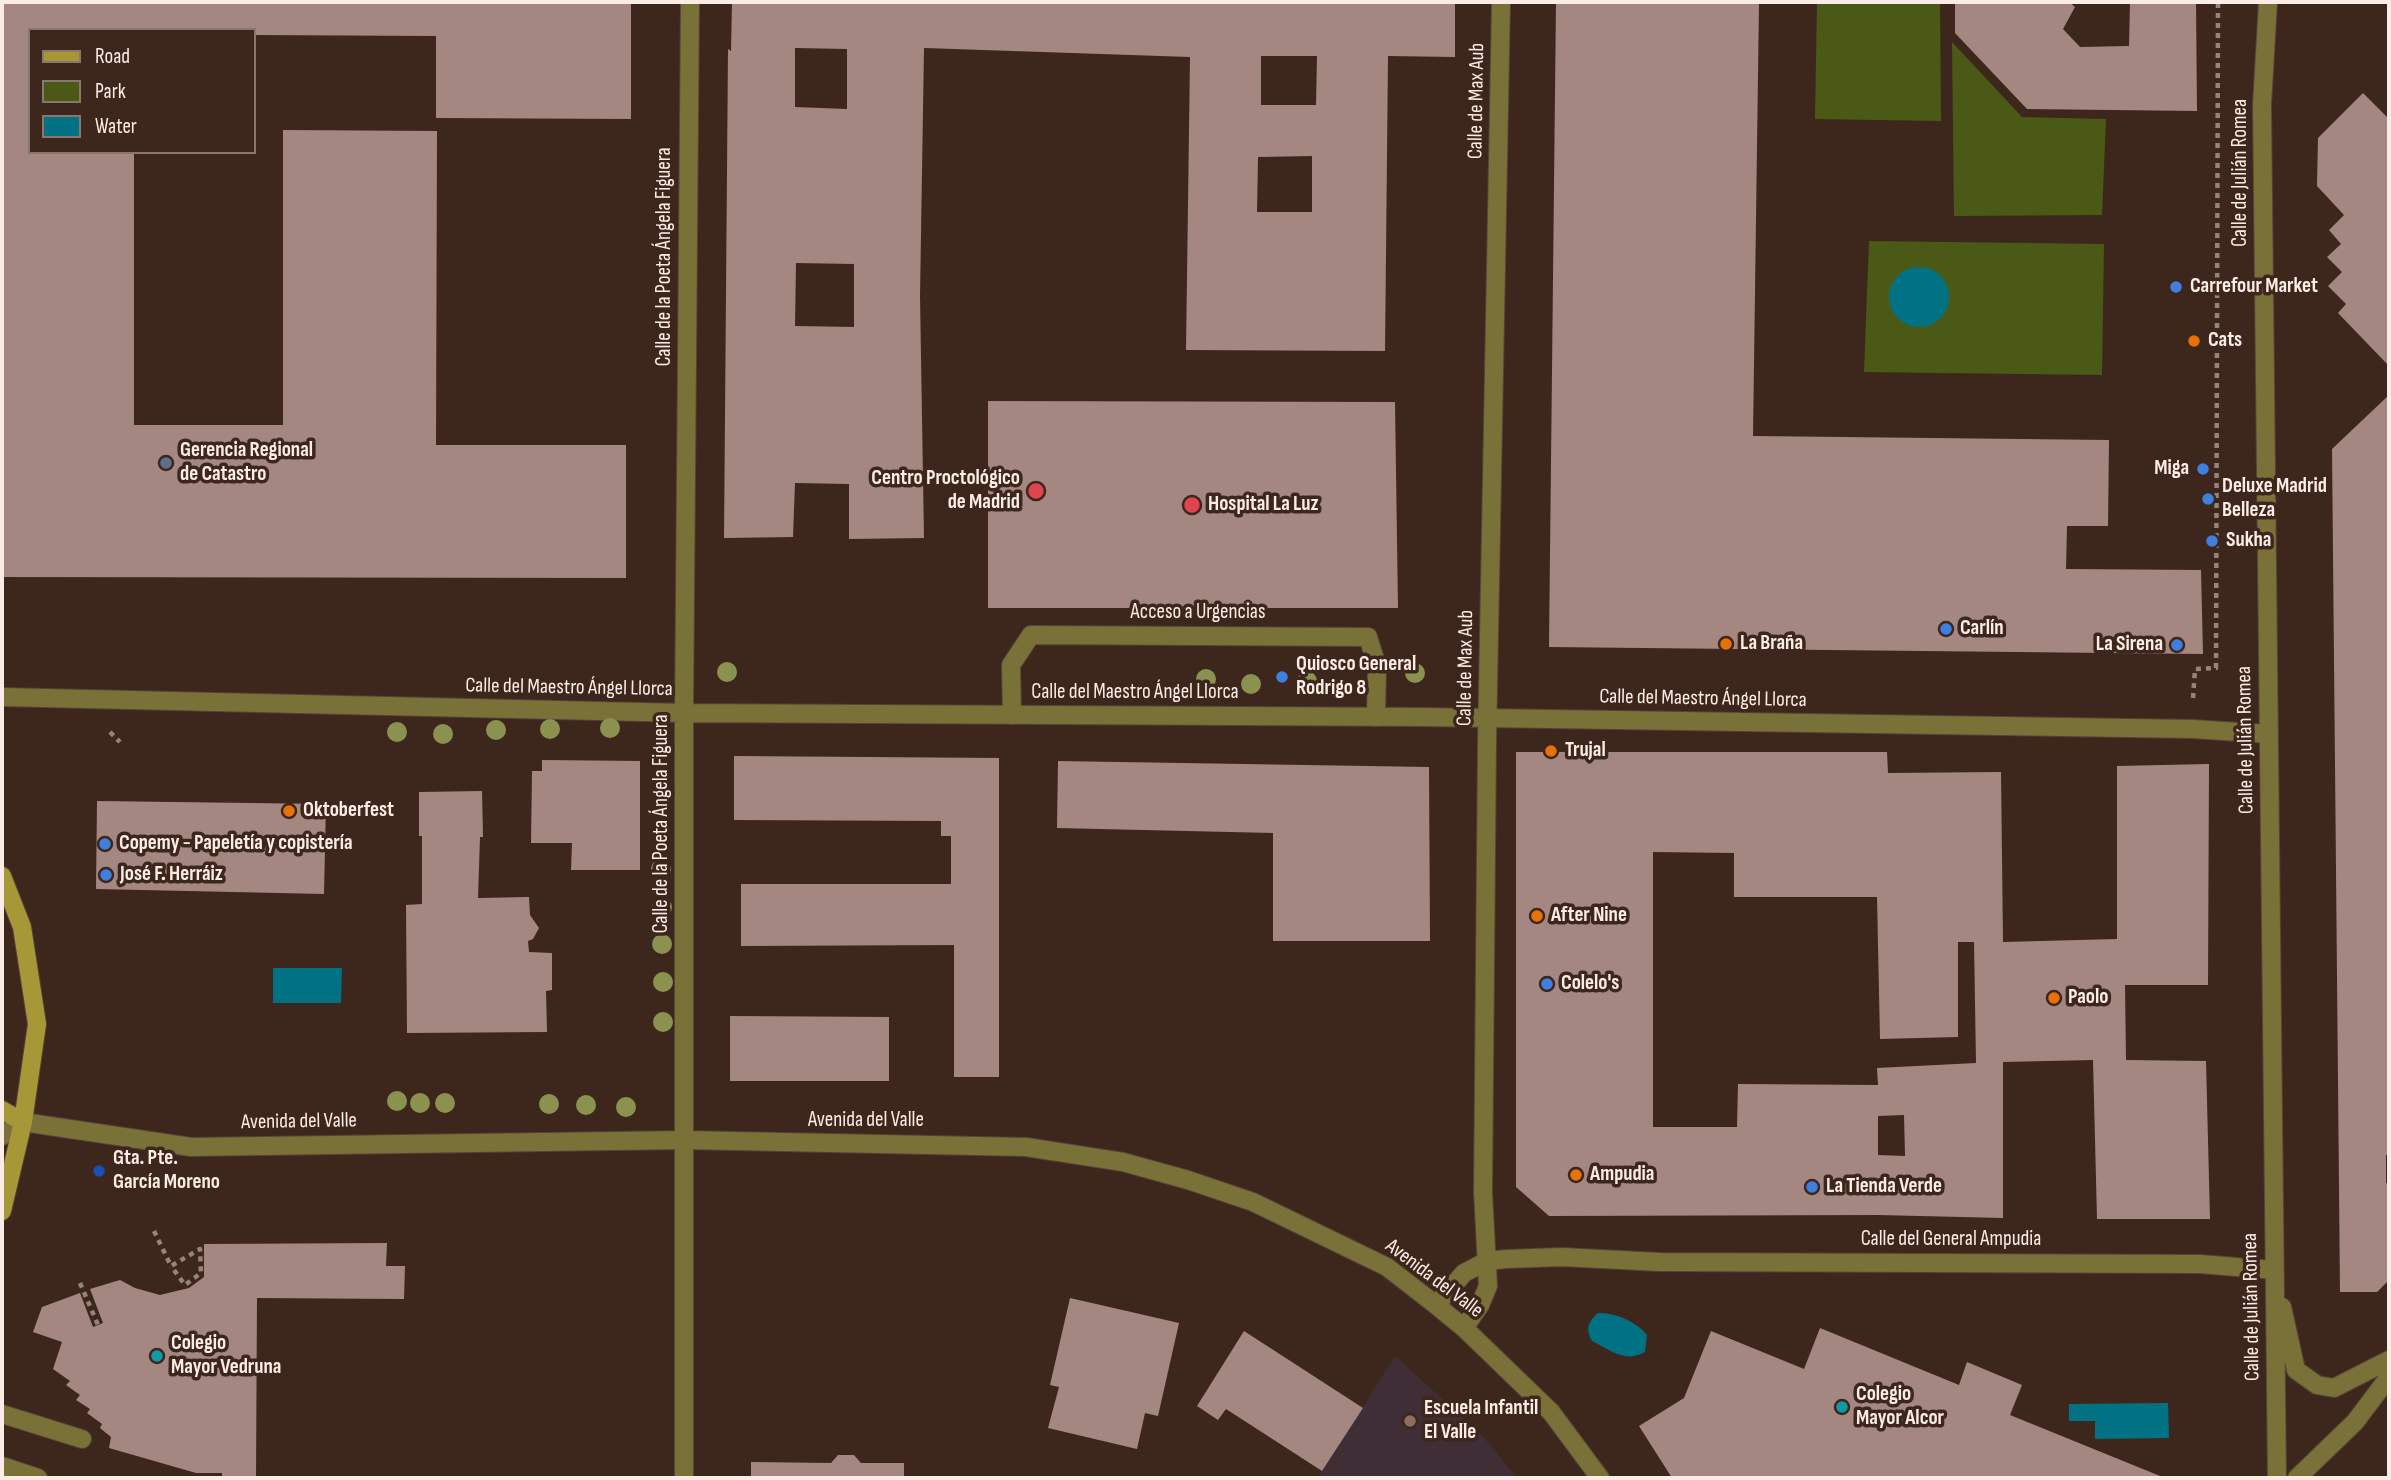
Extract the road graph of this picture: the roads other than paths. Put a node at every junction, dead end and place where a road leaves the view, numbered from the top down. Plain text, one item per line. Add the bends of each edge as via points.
1 (690, 2) edge
2 (1501, 2) edge
3 (2268, 2) edge
4 (2, 697) edge
5 (684, 713) junction
6 (1012, 715) junction
7 (1376, 717) junction
8 (1488, 719) junction
9 (2269, 734) junction
10 (2, 876) edge
11 (2, 1110) edge
12 (23, 1122) junction
13 (2, 1136) edge
14 (685, 1140) junction
15 (2, 1146) edge
16 (2, 1211) edge
17 (1487, 1261) junction
18 (2274, 1270) junction
19 (1436, 1305) junction
20 (1464, 1328) junction
21 (2389, 1360) edge
22 (2389, 1377) edge
23 (2, 1414) edge
24 (82, 1439) dead end
25 (2, 1466) edge
26 (38, 1478) edge
27 (684, 1478) edge
28 (1600, 1478) edge
29 (2277, 1478) edge
30 (2297, 1478) edge

1 - 5 street, Calle de la Poeta Ángela Figuera
2 - 8 street, Calle de Max Aub
3 - 9 street, Calle de Julián Romea via 2262,105
4 - 5 street, Calle del Maestro Ángel Llorca
5 - 6 street, Calle del Maestro Ángel Llorca
5 - 14 street, Calle de la Poeta Ángela Figuera
6 - 7 street, Calle del Maestro Ángel Llorca
6 - 7 street, Acceso a Urgencias via 1011,665 1031,635 1314,636 1368,637 1377,666
7 - 8 street, Calle del Maestro Ángel Llorca
8 - 9 street, Calle del Maestro Ángel Llorca via 2193,729
8 - 17 street, Calle de Max Aub via 1483,1192
9 - 18 street, Calle de Julián Romea
10 - 12 street via 22,927 37,1024
11 - 12 street
12 - 13 street
12 - 14 street, Avenida del Valle via 191,1147
12 - 15 street
12 - 16 street
14 - 19 street, Avenida del Valle via 1026,1147 1123,1162 1253,1202 1387,1267
14 - 27 street, Calle de la Poeta Ángela Figuera
17 - 18 street, Calle del General Ampudia via 1563,1257 1660,1262 2186,1264
17 - 19 street, Calle del General Ampudia via 1464,1273
17 - 20 street, Calle de Max Aub via 1488,1286
18 - 21 street via 2295,1370 2318,1385 2334,1388
18 - 29 street, Calle de Julián Romea
19 - 20 street, Avenida del Valle
20 - 28 street, Avenida del Valle via 1551,1412
22 - 30 street via 2355,1422
23 - 24 street
25 - 26 street

